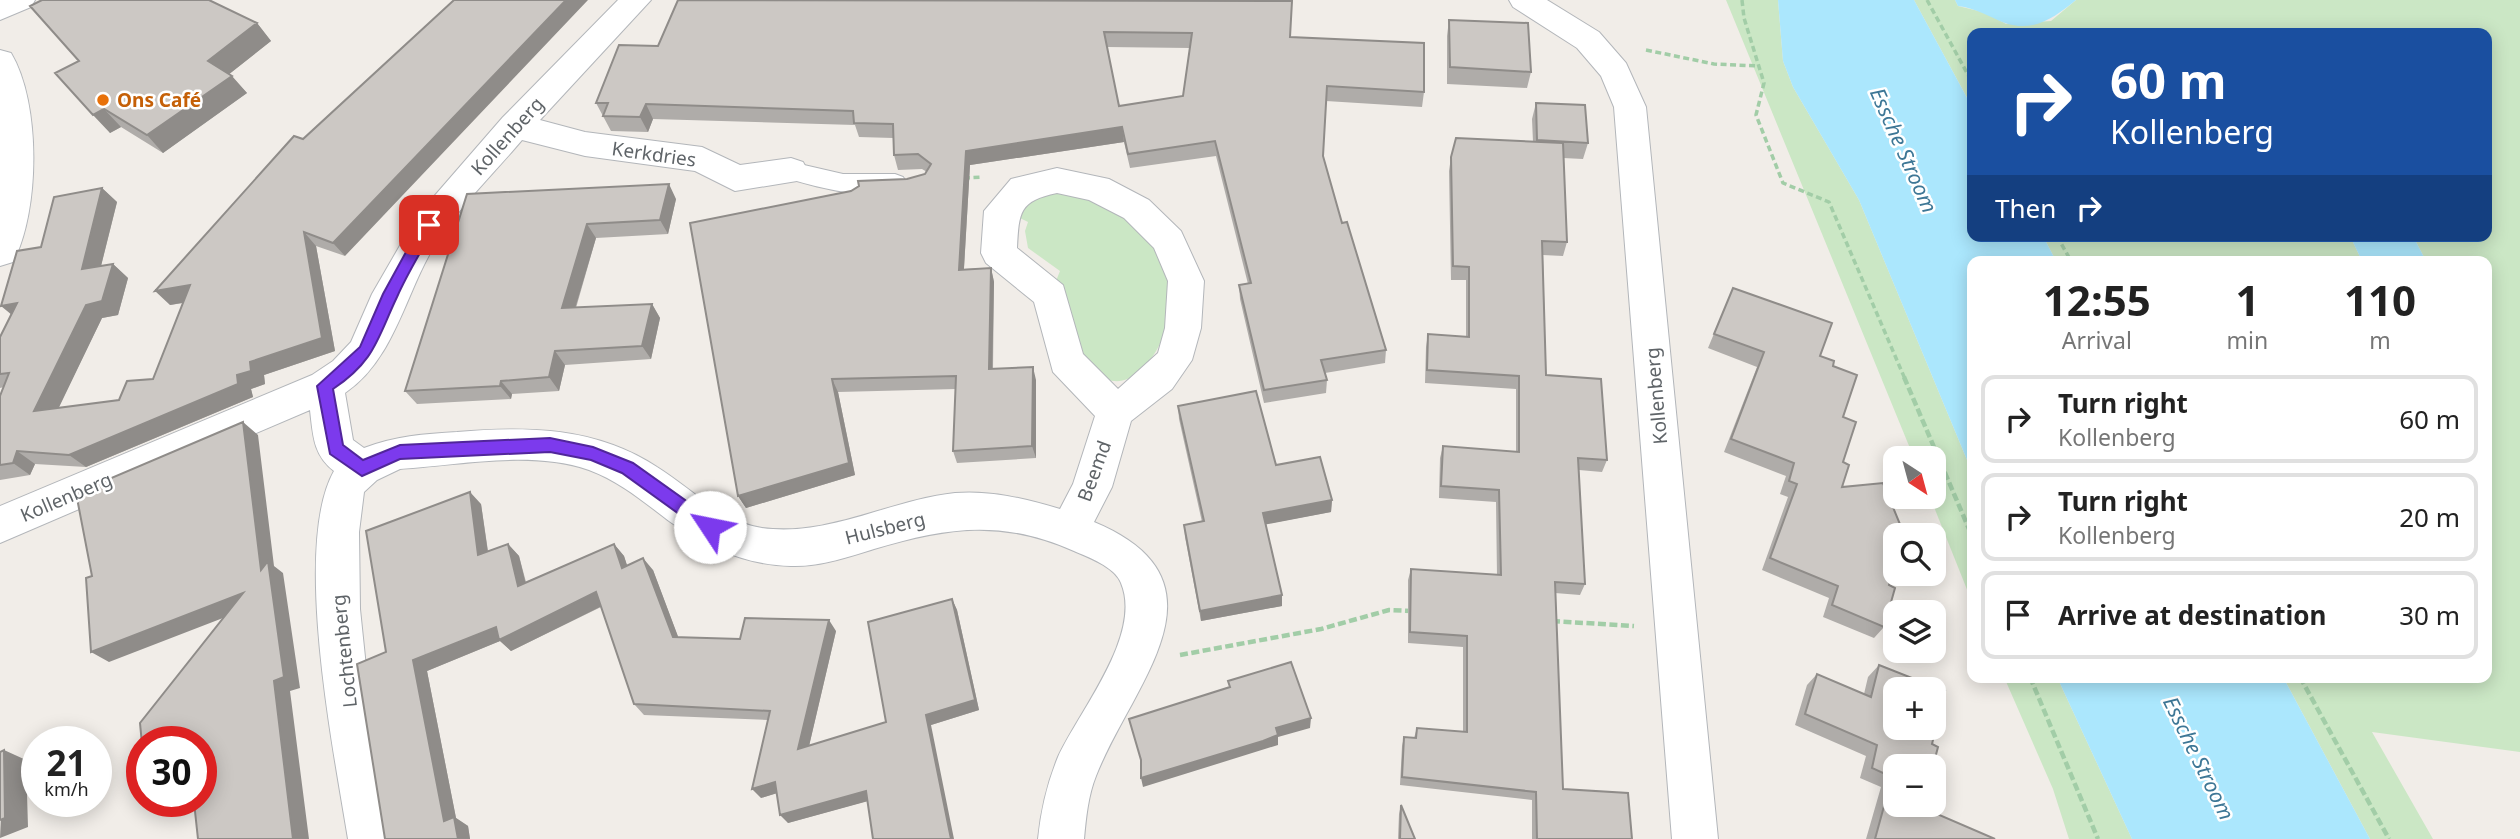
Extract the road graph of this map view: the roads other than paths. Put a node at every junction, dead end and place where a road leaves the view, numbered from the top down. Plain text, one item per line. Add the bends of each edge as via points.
1 (20, 0) edge
2 (636, 0) edge
3 (1524, 0) edge
4 (0, 9) edge
5 (0, 61) edge
6 (515, 126) junction
7 (8, 168) edge
8 (791, 171) joint
9 (921, 180) edge
10 (0, 252) edge
11 (325, 386) junction
12 (1115, 412) junction
13 (362, 469) junction
14 (0, 525) edge
15 (1070, 529) junction
16 (371, 839) edge
17 (1061, 839) edge
18 (1695, 839) edge

1 - 4 street
2 - 6 street, Kollenberg
3 - 18 street, Kollenberg via 1588,40 1615,71 1630,107
5 - 7 street via 12,104
6 - 8 street, Kerkdries via 584,144 702,159 735,178
6 - 11 street, Kollenberg via 429,225 390,294 366,351
7 - 10 street via 12,209
8 - 9 lane via 870,186
11 - 13 street via 335,449
11 - 14 street, Kollenberg
12 - 12 street via 1153,384 1173,361 1189,310 1189,281 1172,245 1154,223 1124,200 1083,183 1031,183 1012,193 1003,205 996,236 999,253 1050,295 1066,361
12 - 15 street, Beemd via 1092,486
13 - 15 street, Hulsberg via 400,452 550,445 593,454 627,468 696,520 745,543 776,548 806,547 972,509
13 - 16 street, Lochtenberg via 348,484 342,501 337,571 344,675
15 - 17 street, Hulsberg via 1111,548 1140,576 1146,611 1135,660 1074,772

